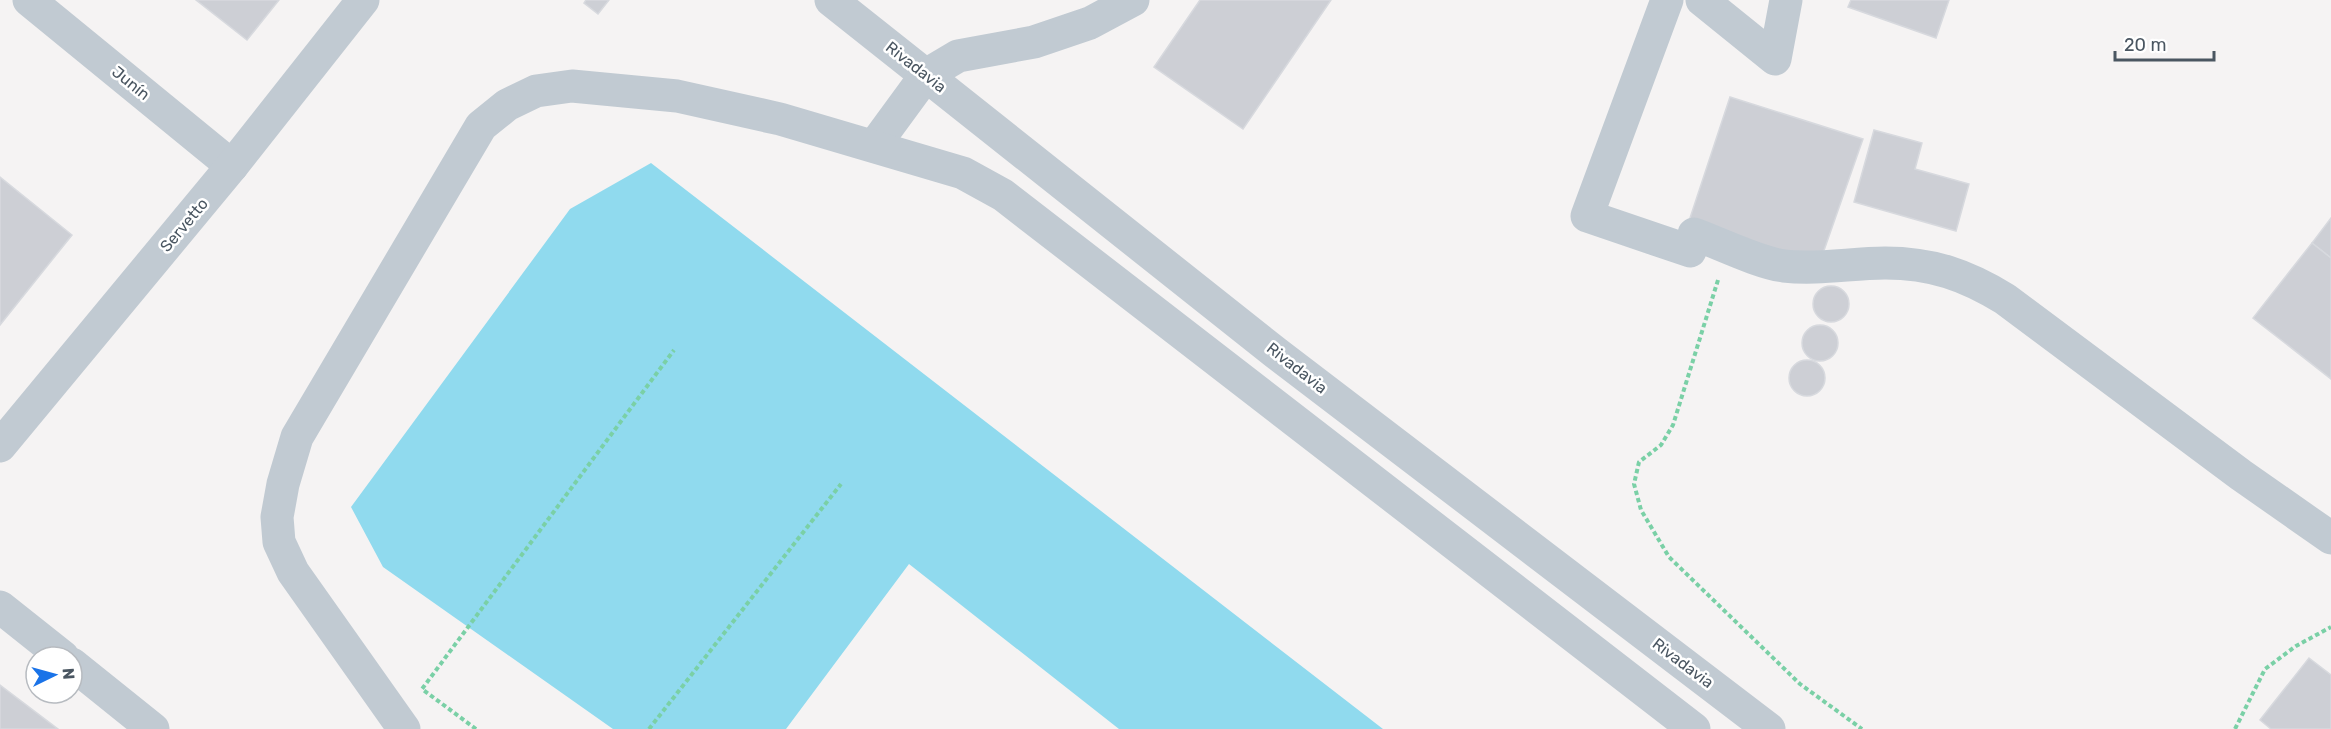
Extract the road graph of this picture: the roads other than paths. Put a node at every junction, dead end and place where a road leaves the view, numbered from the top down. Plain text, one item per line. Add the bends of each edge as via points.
1 (29, 0) edge
2 (363, 0) edge
3 (831, 0) edge
4 (1133, 0) edge
5 (1667, 0) edge
6 (1702, 0) edge
7 (1786, 0) edge
8 (926, 75) junction
9 (874, 146) junction
10 (232, 166) junction
11 (0, 446) edge
12 (2331, 538) edge
13 (0, 607) edge
14 (48, 645) edge
15 (84, 674) edge
16 (153, 729) edge
17 (404, 729) edge
18 (1694, 729) edge
19 (1769, 729) edge

1 - 10 street, Junín
2 - 10 street, Servetto
3 - 8 street, Rivadavia
4 - 8 street via 1090,23 1034,42 958,56
5 - 12 street via 1587,216 1690,251 1694,234 1782,266 1919,265 1974,280
6 - 7 street via 1775,59
8 - 9 street
8 - 19 street, Rivadavia via 1286,360
9 - 17 street via 780,119 677,96 572,86 536,91 507,105 481,126 297,437 277,517 279,542 292,572
9 - 18 street via 963,173 1003,195
10 - 11 street, Servetto
13 - 14 street
15 - 16 street

